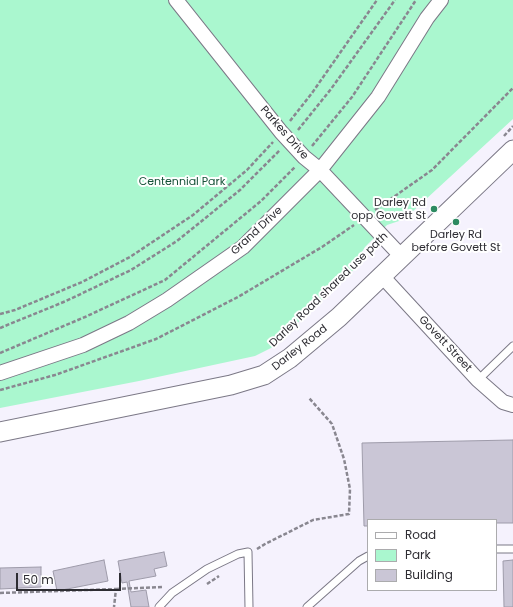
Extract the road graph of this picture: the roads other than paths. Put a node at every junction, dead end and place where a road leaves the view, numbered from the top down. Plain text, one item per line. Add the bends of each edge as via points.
1 (176, 0) edge
2 (441, 0) edge
3 (508, 144) edge
4 (320, 170) junction
5 (402, 257) junction
6 (382, 276) junction
7 (513, 346) edge
8 (0, 373) edge
9 (478, 380) junction
10 (513, 405) edge
11 (0, 432) edge
12 (497, 549) edge
13 (513, 549) edge
14 (367, 557) edge
15 (159, 607) edge
16 (249, 607) edge
17 (307, 607) edge

1 - 4 street, Parkes Drive via 285,137
2 - 4 street, Grand Drive via 378,97
3 - 5 main road, Darley Road
4 - 5 street, Parkes Drive
4 - 8 street, Grand Drive via 243,247 166,300 83,345
5 - 6 main road, Darley Road
6 - 9 street, Govett Street
6 - 11 main road, Darley Road via 339,317 290,358 264,375 231,385
7 - 9 lane
9 - 10 street, Govett Street via 503,402
12 - 13 lane
14 - 17 lane
15 - 16 lane via 171,594 208,569 238,554 248,552

